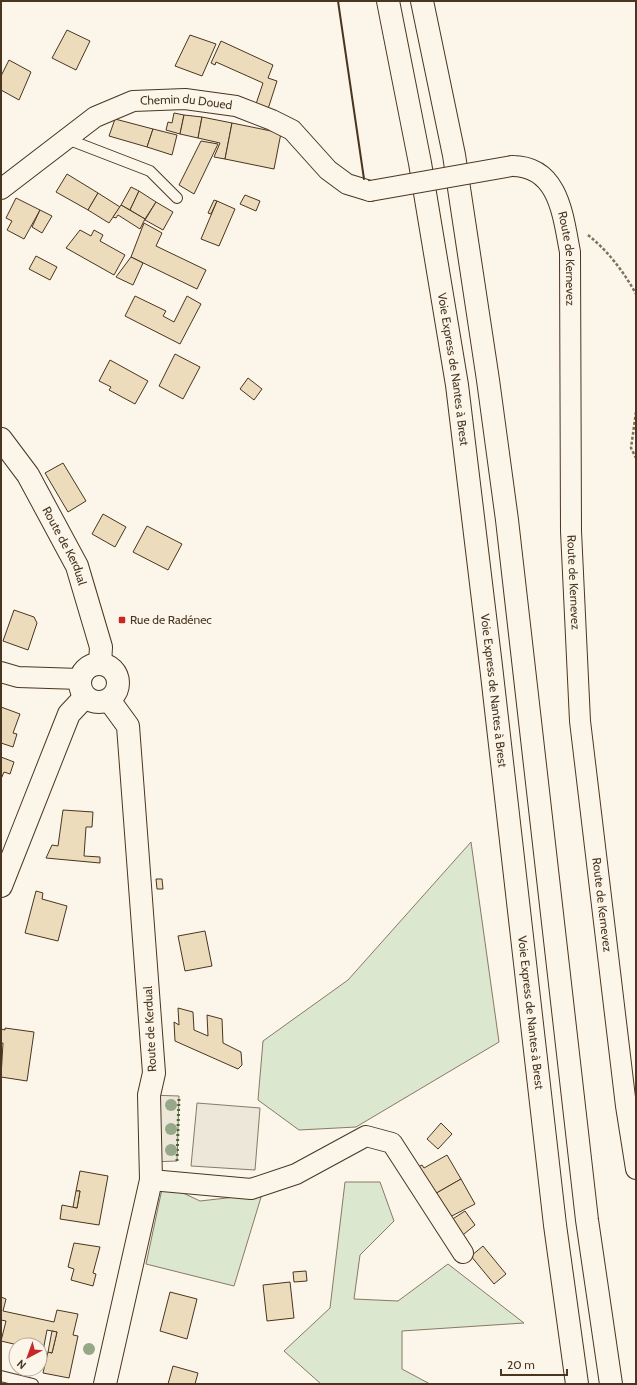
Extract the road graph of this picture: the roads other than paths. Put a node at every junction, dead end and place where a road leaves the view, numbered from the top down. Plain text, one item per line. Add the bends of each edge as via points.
1 (388, 1) edge
2 (422, 1) edge
3 (67, 139) junction
4 (1, 189) edge
5 (370, 191) joint
6 (177, 198) dead end
7 (1, 439) edge
8 (100, 664) junction
9 (1, 672) edge
10 (82, 688) junction
11 (109, 700) junction
12 (1, 886) edge
13 (636, 1169) edge
14 (151, 1180) junction
15 (463, 1253) dead end
16 (1, 1376) edge
17 (32, 1384) edge
18 (105, 1384) edge
19 (577, 1384) edge
20 (611, 1384) edge

1 - 19 main road, Voie Express de Nantes à Brest via 420,164 457,385 555,1225
2 - 20 main road via 454,155 488,380 508,528 587,1220
3 - 4 street, Chemin du Doued
3 - 5 street, Chemin du Doued via 95,117 133,101 185,98 236,106 292,130 328,170 347,184
3 - 6 lane via 150,171
5 - 13 street, Route de Kernevez, bridge via 512,166 525,166 537,171 554,189 563,214 570,252 571,531 580,721 626,1106
7 - 8 main road, Route de Kerdual via 28,475 77,566 101,647
8 - 10 main road via 85,670
8 - 11 main road via 112,669 118,679 117,691
9 - 10 street
10 - 11 main road via 96,703
10 - 12 main road via 69,714
11 - 14 main road, Route de Kerdual via 128,726 154,1073 149,1094
14 - 15 street via 251,1189 296,1174 366,1136 392,1143
14 - 18 main road, Route de Kerdual
16 - 17 lane

